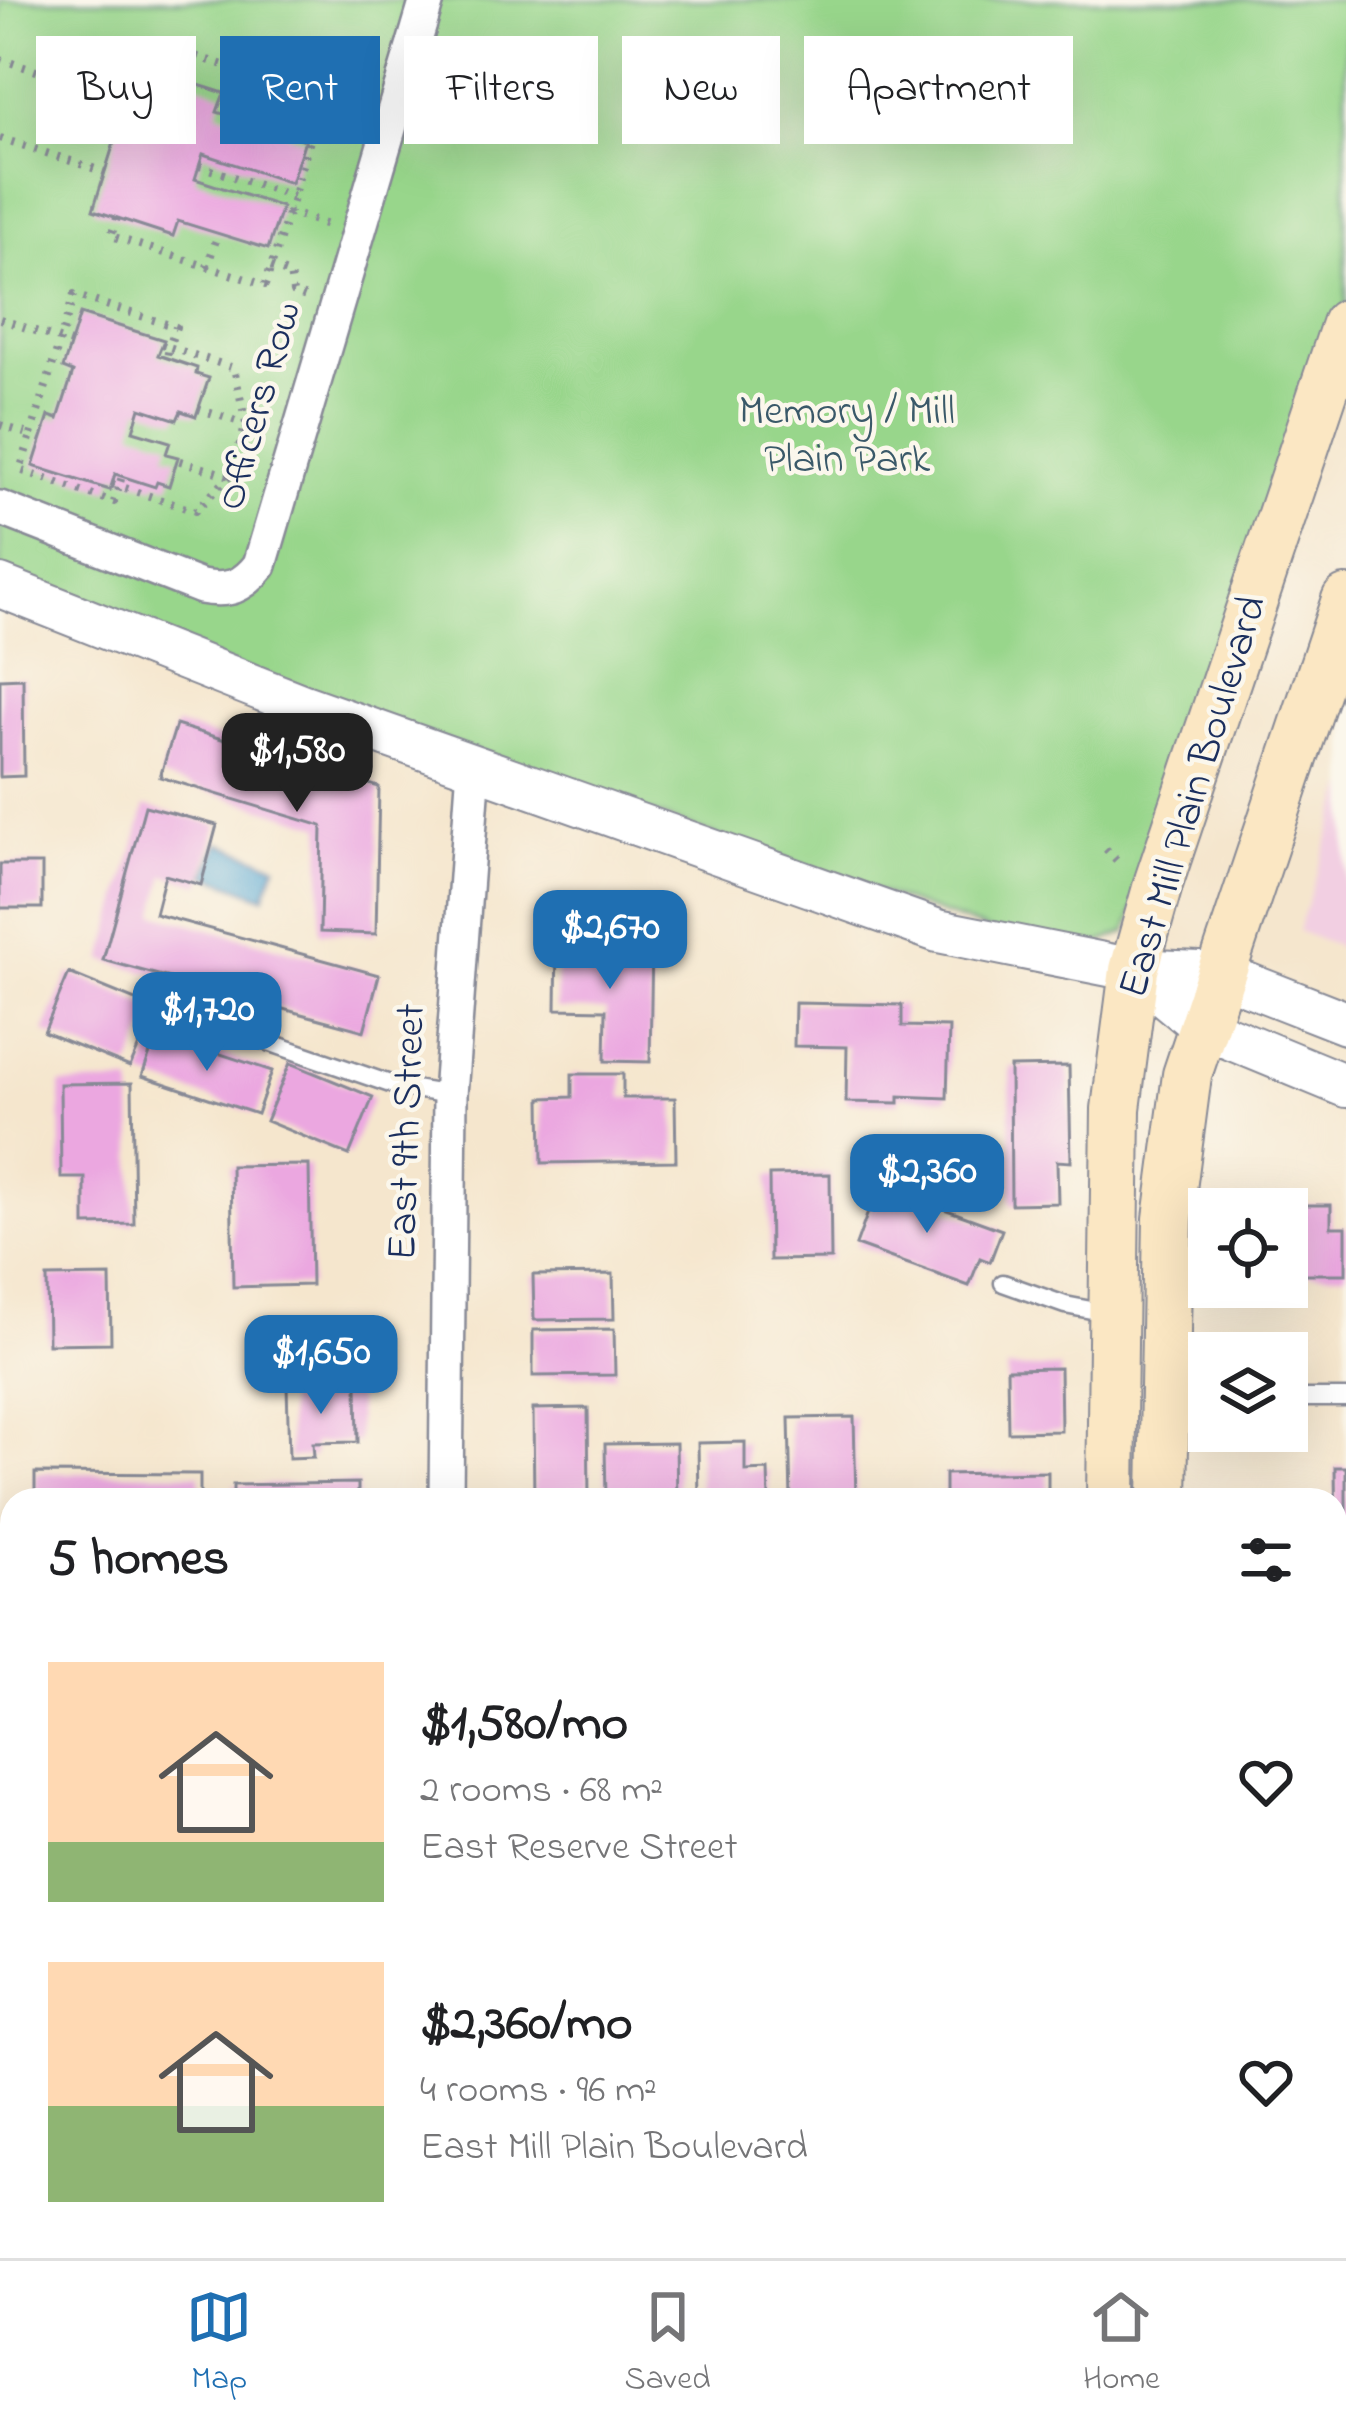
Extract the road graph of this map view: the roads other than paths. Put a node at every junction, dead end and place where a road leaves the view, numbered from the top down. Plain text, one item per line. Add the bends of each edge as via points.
1 (427, 0) edge
2 (1346, 324) edge
3 (0, 508) edge
4 (0, 586) edge
5 (1346, 600) edge
6 (475, 767) junction
7 (1134, 970) junction
8 (1222, 974) junction
9 (184, 1012) dead end
10 (1346, 1023) edge
11 (1203, 1027) junction
12 (1346, 1085) edge
13 (450, 1095) junction
14 (1003, 1283) dead end
15 (1112, 1314) junction
16 (1308, 1398) edge
17 (1346, 1398) edge
18 (1186, 1399) edge
19 (446, 1488) edge
20 (1111, 1488) edge
21 (1166, 1488) edge

1 - 3 street, Officers Row via 260,566 247,582 201,587
2 - 7 main road, East Mill Plain Boulevard
4 - 6 street
5 - 8 main road, East Mill Plain Boulevard
6 - 7 street via 938,931
6 - 13 street, East 9th Street
7 - 8 street
7 - 11 street
7 - 15 main road, East Mill Plain Boulevard via 1116,1109
8 - 10 street
8 - 11 main road, East Mill Plain Boulevard
9 - 13 lane via 396,1086
11 - 12 street
11 - 18 main road, East Mill Plain Boulevard via 1187,1075 1168,1219
13 - 19 street, East 9th Street
14 - 15 lane
15 - 20 main road, East Mill Plain Boulevard
16 - 17 lane
18 - 21 main road, East Mill Plain Boulevard

